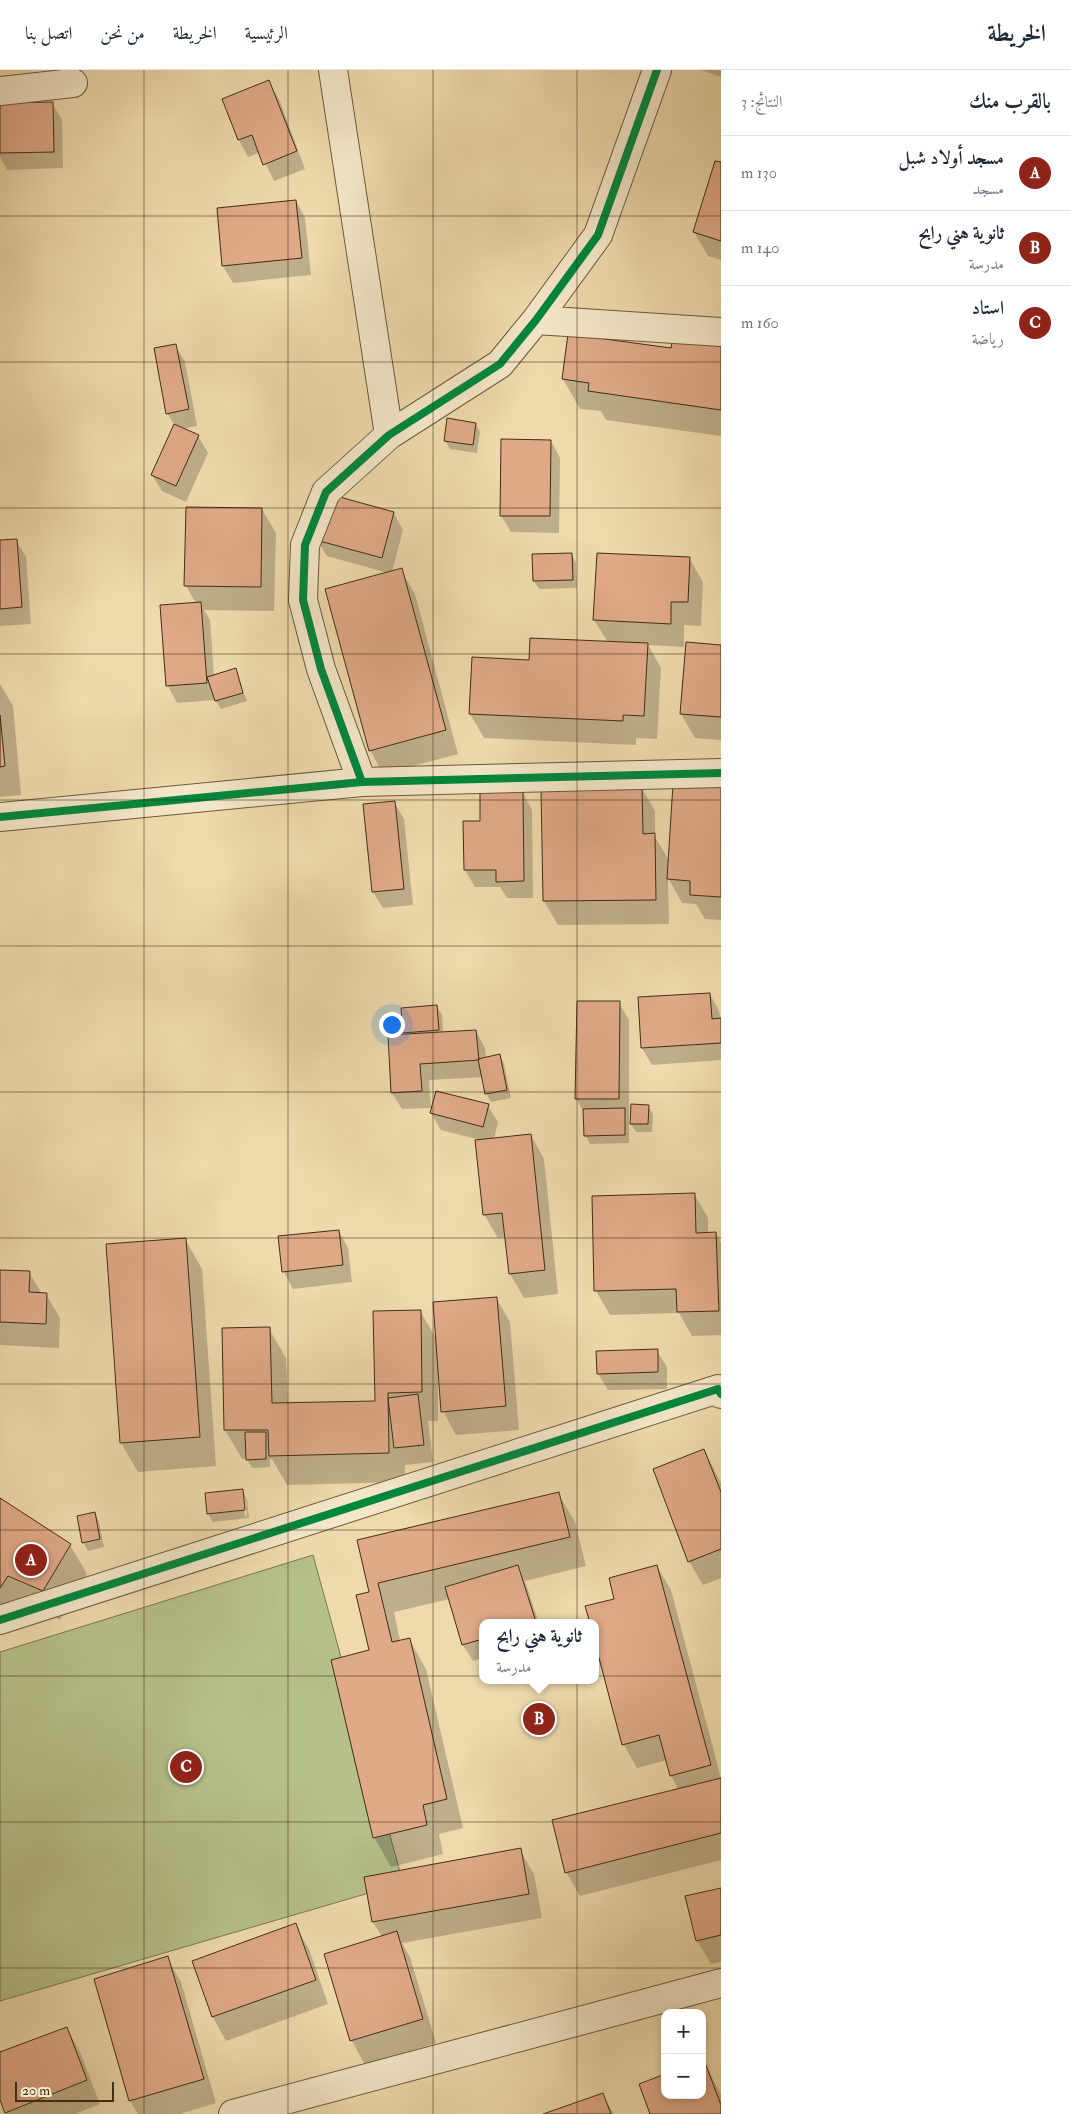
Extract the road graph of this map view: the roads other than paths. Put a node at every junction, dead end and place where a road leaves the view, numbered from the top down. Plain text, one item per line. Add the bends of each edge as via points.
1 (333, 70) edge
2 (657, 70) edge
3 (73, 83) dead end
4 (0, 91) edge
5 (536, 320) junction
6 (721, 332) edge
7 (389, 435) junction
8 (721, 773) edge
9 (362, 782) junction
10 (0, 817) edge
11 (720, 1390) edge
12 (0, 1620) edge
13 (721, 1983) edge
14 (233, 2114) edge

1 - 7 street
2 - 5 street via 598,235
3 - 4 street
5 - 6 street
5 - 7 street via 500,364
7 - 9 street via 326,492 305,545 303,600 321,669
8 - 9 street
9 - 10 street
11 - 12 street
13 - 14 street

